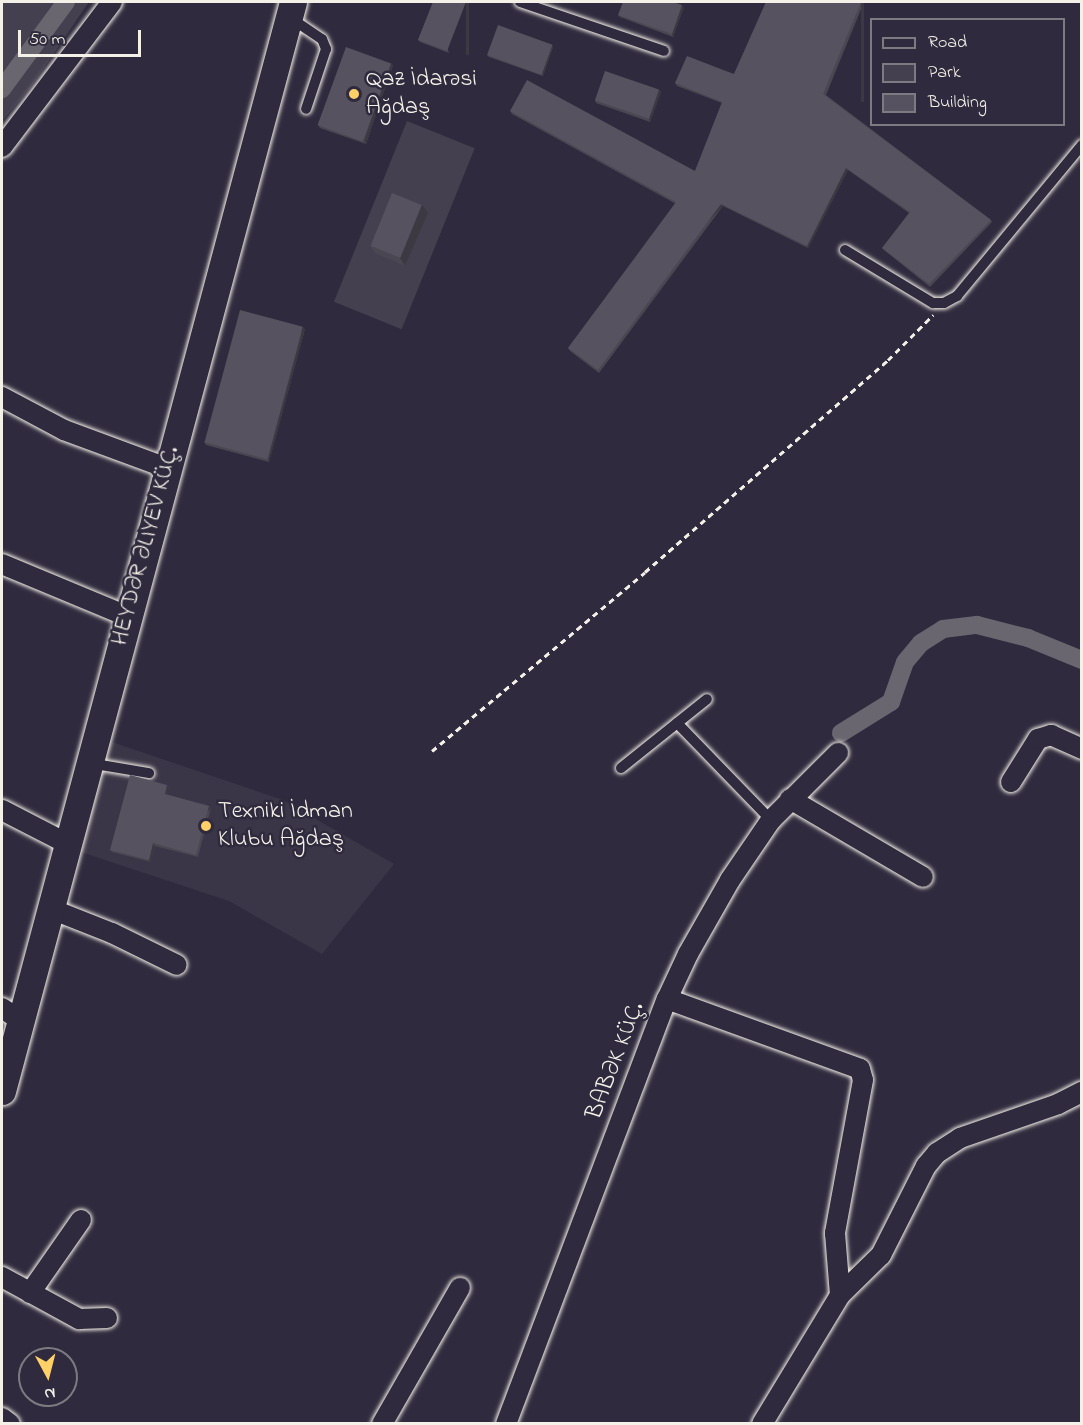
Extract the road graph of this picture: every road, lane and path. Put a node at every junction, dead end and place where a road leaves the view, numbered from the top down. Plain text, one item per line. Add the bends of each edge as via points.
1 (112, 2) edge
2 (520, 2) edge
3 (291, 9) edge
4 (664, 51) dead end
5 (306, 109) dead end
6 (1082, 145) edge
7 (2, 147) edge
8 (845, 250) dead end
9 (944, 303) junction
10 (2, 397) edge
11 (167, 468) junction
12 (2, 564) edge
13 (127, 616) junction
14 (707, 699) dead end
15 (677, 723) junction
16 (1082, 749) edge
17 (432, 751) dead end
18 (838, 753) dead end
19 (89, 763) junction
20 (621, 768) dead end
21 (149, 773) dead end
22 (1011, 782) dead end
23 (790, 799) junction
24 (2, 810) edge
25 (771, 820) junction
26 (68, 844) junction
27 (923, 877) dead end
28 (51, 909) junction
29 (177, 965) dead end
30 (667, 999) junction
31 (11, 1014) edge
32 (2, 1091) edge
33 (1082, 1092) edge
34 (81, 1220) dead end
35 (2, 1277) edge
36 (460, 1288) dead end
37 (30, 1293) junction
38 (840, 1295) junction
39 (107, 1318) dead end
40 (2, 1418) edge
41 (10, 1424) edge
42 (382, 1424) edge
43 (506, 1424) edge
44 (762, 1424) edge

1 - 7 street
2 - 4 lane
3 - 5 lane via 322,39 326,48
3 - 11 main road, HEYDƏR ƏLIYEV KÜÇ.
6 - 9 lane via 957,296
8 - 9 lane via 933,303
9 - 17 path via 879,368
10 - 11 street via 64,430
11 - 13 main road, HEYDƏR ƏLIYEV KÜÇ.
12 - 13 street
13 - 19 main road, HEYDƏR ƏLIYEV KÜÇ.
14 - 15 lane
15 - 20 lane
15 - 25 lane
16 - 22 street via 1051,735 1038,739
18 - 23 street, BABƏK KÜÇ.
19 - 21 lane
19 - 26 main road, HEYDƏR ƏLIYEV KÜÇ.
23 - 25 street, BABƏK KÜÇ.
23 - 27 street
24 - 26 street
25 - 30 street, BABƏK KÜÇ. via 725,890
26 - 28 main road, HEYDƏR ƏLIYEV KÜÇ.
28 - 29 street
28 - 31 main road, HEYDƏR ƏLIYEV KÜÇ.
30 - 38 street via 860,1069 863,1080 835,1233
30 - 43 street, BABƏK KÜÇ.
31 - 32 main road, HEYDƏR ƏLIYEV KÜÇ.
33 - 38 street via 960,1138 937,1153 881,1255
34 - 37 street
35 - 37 street
36 - 42 street
37 - 39 street via 79,1319
38 - 44 street
40 - 41 street

